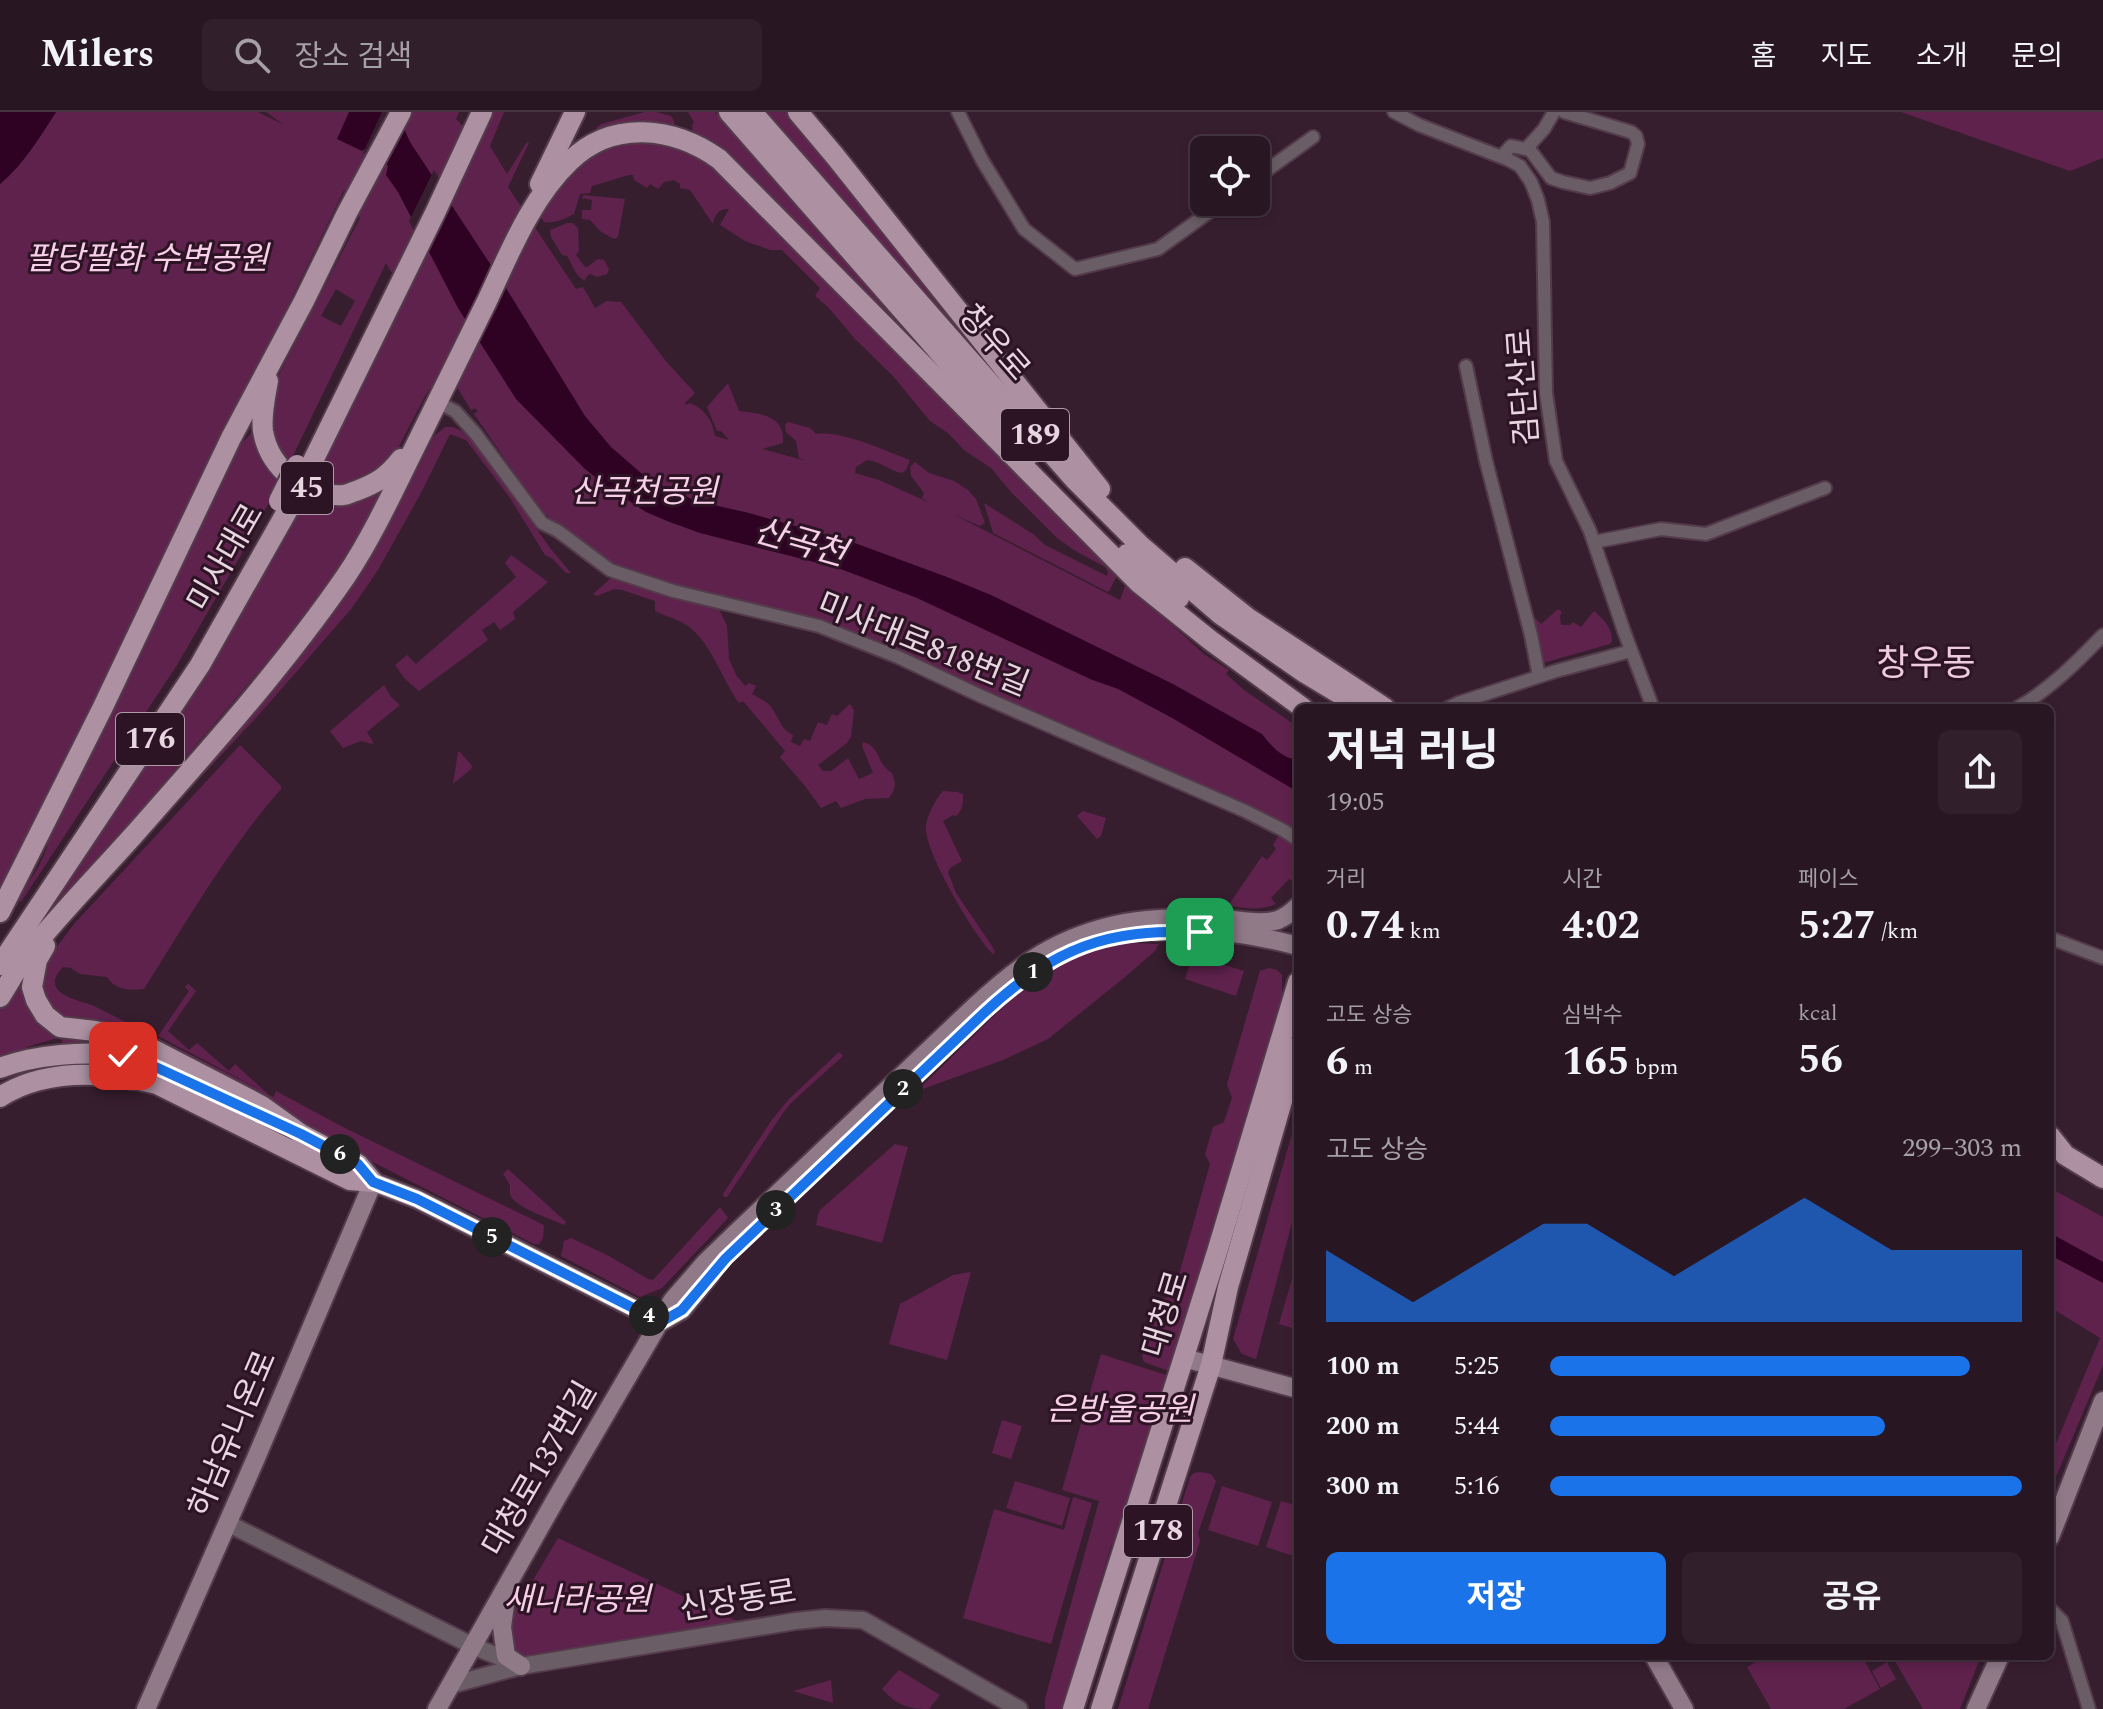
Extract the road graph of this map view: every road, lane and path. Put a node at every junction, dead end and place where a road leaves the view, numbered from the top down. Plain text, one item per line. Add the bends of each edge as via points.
1 (575, 112) edge
2 (729, 112) edge
3 (752, 112) edge
4 (798, 112) edge
5 (958, 112) edge
6 (1394, 112) edge
7 (1554, 112) edge
8 (1564, 112) edge
9 (399, 114) edge
10 (473, 116) edge
11 (1313, 137) dead end
12 (1526, 149) junction
13 (1502, 156) junction
14 (1270, 168) edge
15 (1204, 216) edge
16 (527, 218) junction
17 (272, 363) junction
18 (1466, 366) dead end
19 (437, 402) junction
20 (423, 430) junction
21 (1825, 488) dead end
22 (284, 504) junction
23 (1594, 542) junction
24 (2103, 635) edge
25 (1631, 651) junction
26 (1539, 676) junction
27 (1298, 704) edge
28 (1331, 704) edge
29 (1357, 704) edge
30 (1379, 704) edge
31 (1456, 704) edge
32 (1651, 704) edge
33 (2024, 704) edge
34 (1294, 837) edge
35 (68, 909) junction
36 (1294, 909) edge
37 (0, 912) edge
38 (2054, 940) edge
39 (0, 944) edge
40 (1294, 945) edge
41 (2103, 958) edge
42 (0, 965) edge
43 (1294, 995) edge
44 (0, 997) edge
45 (1294, 1060) edge
46 (0, 1068) edge
47 (0, 1097) edge
48 (301, 1134) junction
49 (2058, 1154) edge
50 (2103, 1178) edge
51 (373, 1182) junction
52 (661, 1322) junction
53 (1184, 1358) junction
54 (1211, 1365) junction
55 (1294, 1388) edge
56 (2103, 1401) edge
57 (227, 1523) junction
58 (2054, 1527) edge
59 (507, 1586) junction
60 (2054, 1613) edge
61 (473, 1646) junction
62 (1656, 1660) edge
63 (1998, 1660) edge
64 (521, 1666) junction
65 (451, 1685) junction
66 (146, 1709) edge
67 (437, 1709) edge
68 (1019, 1709) edge
69 (1073, 1709) edge
70 (1101, 1709) edge
71 (1684, 1709) edge
72 (1976, 1709) edge
73 (2089, 1709) edge

1 - 16 main road, 45
2 - 28 main road, 창우로 / 189 via 1098,528 1230,638
3 - 29 main road, 창우로 / 189 via 1074,479 1140,545 1220,614
4 - 30 main road via 1098,487 1166,553 1248,618
5 - 15 street via 1024,229 1075,269 1158,249
6 - 13 street, 검단산로
7 - 12 street
8 - 12 street via 1636,136 1630,173 1590,188 1563,182 1551,178
9 - 17 main road, 45
10 - 22 main road, 미사대로 / 176
11 - 14 street
12 - 13 street via 1511,146
13 - 23 street, 검단산로 via 1526,173 1538,200 1545,244 1545,370 1552,445
16 - 19 main road, 45
16 - 27 main road via 570,161 608,138 663,133 704,149 1139,583
17 - 20 main road, 45 via 263,432 270,452 300,486 345,495 377,483
17 - 37 main road
18 - 26 street
19 - 20 main road, 45
19 - 34 street, 미사대로818번길 via 455,411 475,433 542,523 610,570 819,626 1245,811
20 - 35 main road via 348,573 292,652
21 - 23 street via 1706,534 1661,529
22 - 39 main road, 미사대로 / 176 via 190,658
22 - 42 main road, 미사대로 / 176 via 200,665
23 - 25 street, 검단산로
24 - 33 street
25 - 26 street
25 - 32 street, 검단산로
26 - 31 street
35 - 44 main road via 25,958
35 - 48 main road via 33,972 32,987 45,1015 60,1027 135,1040 262,1106
36 - 52 main road, 대청로137번길 via 1267,922 1127,922 1073,938 1031,960 972,1009 705,1263
38 - 41 street
40 - 52 main road, 대청로137번길 via 1259,936 1163,930 1098,941 1048,963 986,1011 726,1258 682,1310
43 - 53 main road, 대청로 / 178
45 - 54 main road, 대청로 / 178 via 1228,1287
46 - 48 main road via 60,1056 123,1056
47 - 51 main road via 63,1076 126,1076 157,1084 350,1180
48 - 51 main road via 358,1164
49 - 50 main road
51 - 52 main road
51 - 57 main road, 하남유니온로
52 - 59 main road, 대청로137번길
53 - 54 main road
53 - 69 main road, 대청로 / 178
54 - 55 main road
54 - 70 main road, 대청로 / 178
56 - 58 main road
57 - 61 street
57 - 66 main road, 하남유니온로
59 - 61 main road, 대청로137번길
59 - 64 main road via 502,1627 506,1656
60 - 73 street via 2062,1621
61 - 64 street
61 - 65 main road
62 - 71 main road
63 - 72 main road
64 - 65 street, 신장동로
64 - 68 street, 신장동로 via 796,1621 863,1620
65 - 67 main road

